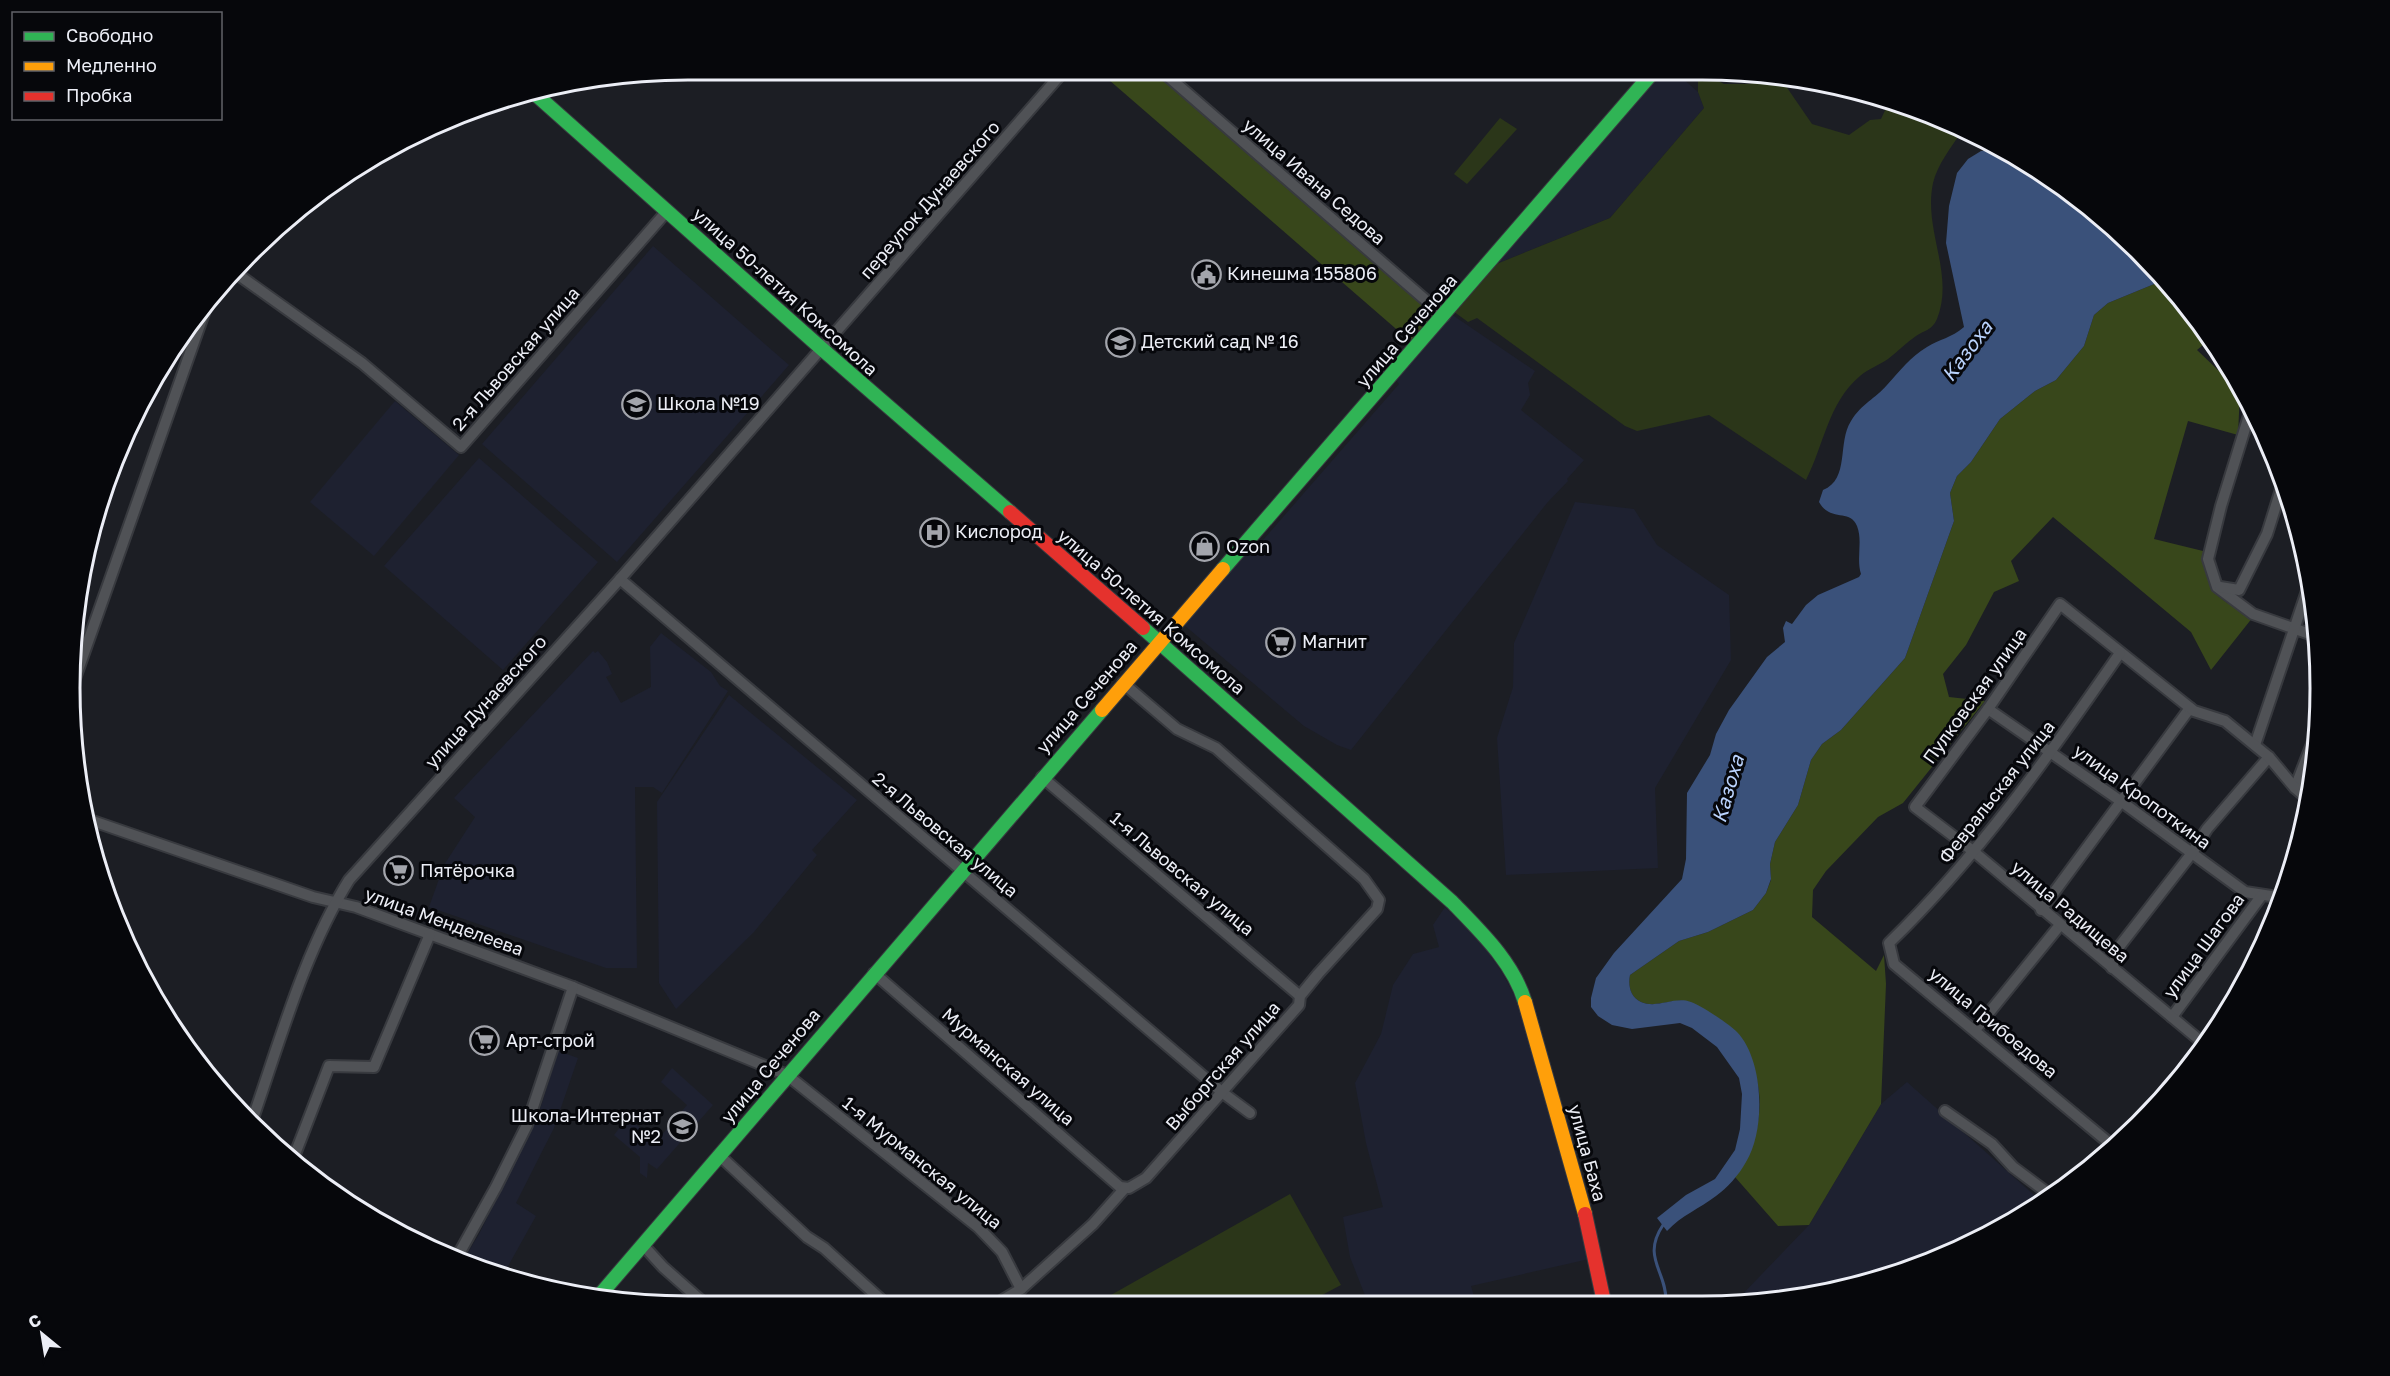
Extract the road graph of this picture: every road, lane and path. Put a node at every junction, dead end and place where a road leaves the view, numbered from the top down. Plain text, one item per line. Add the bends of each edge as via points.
1 (1056, 80) edge
2 (1172, 80) edge
3 (1646, 80) edge
4 (540, 98) edge
5 (667, 211) junction
6 (241, 277) edge
7 (1444, 316) junction
8 (200, 325) edge
9 (822, 350) junction
10 (2249, 421) edge
11 (2279, 496) edge
12 (620, 579) junction
13 (2217, 587) junction
14 (2304, 601) edge
15 (2295, 629) junction
16 (2307, 633) edge
17 (1159, 642) junction
18 (2121, 653) junction
19 (81, 663) edge
20 (1124, 683) junction
21 (2190, 708) junction
22 (1988, 709) junction
23 (2255, 745) junction
24 (2051, 752) junction
25 (2269, 757) junction
26 (2306, 760) edge
27 (1042, 777) junction
28 (2295, 788) junction
29 (2301, 794) edge
30 (2122, 802) junction
31 (1915, 807) joint
32 (94, 822) edge
33 (1973, 851) junction
34 (2192, 853) junction
35 (962, 871) junction
36 (2262, 895) junction
37 (2273, 897) edge
38 (335, 903) junction
39 (2041, 909) junction
40 (2060, 925) junction
41 (430, 934) junction
42 (1889, 943) joint
43 (2112, 968) junction
44 (874, 973) junction
45 (573, 987) junction
46 (1300, 996) junction
47 (1530, 1014) joint
48 (2172, 1017) junction
49 (1975, 1030) junction
50 (2198, 1039) edge
51 (787, 1074) junction
52 (1223, 1093) junction
53 (1945, 1111) dead end
54 (1250, 1113) dead end
55 (254, 1114) edge
56 (2107, 1141) edge
57 (296, 1152) edge
58 (719, 1155) junction
59 (1123, 1187) junction
60 (2045, 1191) edge
61 (643, 1245) junction
62 (460, 1252) edge
63 (1021, 1289) junction
64 (604, 1290) edge
65 (696, 1296) edge
66 (877, 1296) edge
67 (1010, 1296) edge
68 (1603, 1296) edge

1 - 9 street, переулок Дунаевского
2 - 7 street, улица Ивана Седова
3 - 7 main road, улица Сеченова
4 - 5 main road, улица 50-летия Комсомола
5 - 6 street, 2-я Львовская улица via 461,447 362,363
5 - 9 main road, улица 50-летия Комсомола
7 - 17 main road, улица Сеченова
8 - 19 street
9 - 12 street, улица Дунаевского
9 - 17 main road, улица 50-летия Комсомола
10 - 13 street via 2208,559
11 - 13 street via 2267,534 2239,590
12 - 35 street, 2-я Львовская улица
12 - 38 street, улица Дунаевского via 385,839 349,880
13 - 15 street via 2253,614
14 - 15 street
15 - 16 street
15 - 23 street
17 - 20 main road, улица Сеченова
17 - 47 main road, улица 50-летия Комсомола via 1473,922 1508,968
18 - 21 street
18 - 22 street, Пулковская улица via 2060,604
18 - 24 street, Февральская улица
20 - 27 main road, улица Сеченова
20 - 46 street, Выборгская улица via 1177,729 1216,748 1364,879 1379,900 1377,909
21 - 23 street via 2225,721
21 - 30 street
22 - 24 street, улица Кропоткина
22 - 31 street, Пулковская улица
23 - 25 street
24 - 30 street, улица Кропоткина
24 - 33 street, Февральская улица
25 - 28 street
25 - 34 street via 2207,829
26 - 28 street
27 - 35 main road, улица Сеченова
27 - 46 street, 1-я Львовская улица
28 - 29 street
30 - 34 street, улица Кропоткина
30 - 39 street
31 - 33 street, улица Радищева
32 - 38 street, улица Менделеева
33 - 39 street, улица Радищева
33 - 42 street, Февральская улица via 1927,906
34 - 36 street, улица Кропоткина via 2245,892
34 - 43 street via 2119,947
35 - 44 main road, улица Сеченова
35 - 52 street, 2-я Львовская улица
36 - 37 street, улица Кропоткина
36 - 48 street, улица Шагова
38 - 41 street, улица Менделеева
38 - 55 street, улица Дунаевского via 303,977
39 - 40 street, улица Радищева
40 - 43 street, улица Радищева
40 - 49 street
41 - 45 street, улица Менделеева
41 - 57 street via 374,1067 328,1066
42 - 49 street, улица Грибоедова via 1894,964
43 - 48 street, улица Радищева
44 - 51 main road, улица Сеченова
44 - 59 street, Мурманская улица
45 - 51 street, улица Менделеева
45 - 62 street via 526,1125
46 - 52 street, Выборгская улица via 1299,1005
47 - 68 main road, улица Баха via 1583,1203
48 - 50 street, улица Радищева
49 - 56 street, улица Грибоедова
51 - 58 main road, улица Сеченова
51 - 63 street, 1-я Мурманская улица via 978,1227 1002,1252
52 - 54 street, 2-я Львовская улица
52 - 59 street, Выборгская улица via 1146,1178 1129,1188
53 - 60 street via 1992,1144 2013,1167
58 - 61 main road, улица Сеченова
58 - 66 street
59 - 63 street, Выборгская улица via 1093,1224
61 - 64 main road, улица Сеченова
61 - 65 street
63 - 67 street, Выборгская улица

